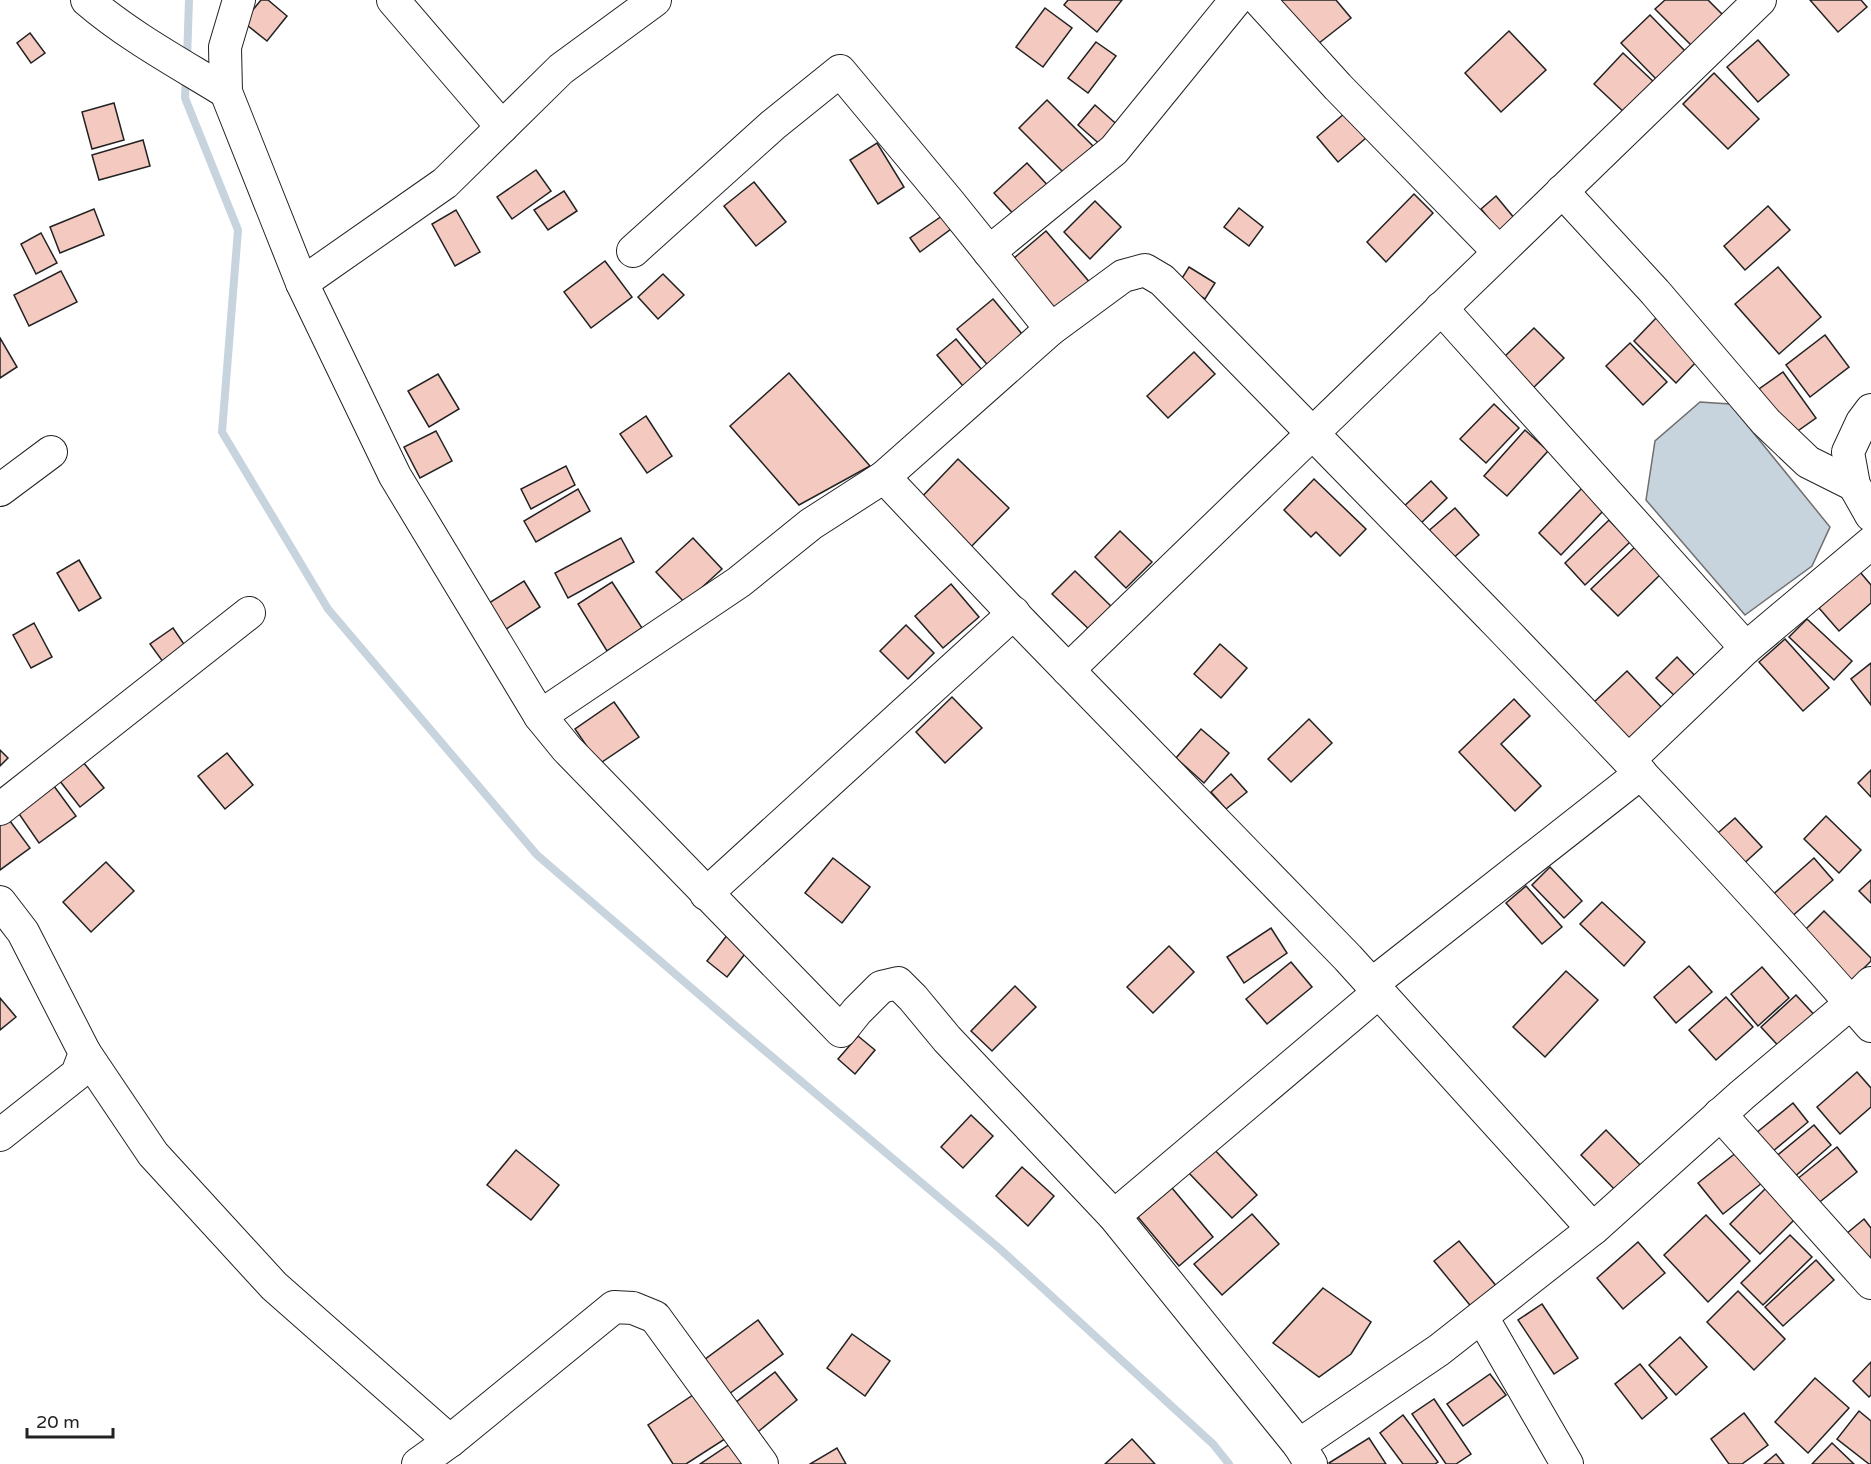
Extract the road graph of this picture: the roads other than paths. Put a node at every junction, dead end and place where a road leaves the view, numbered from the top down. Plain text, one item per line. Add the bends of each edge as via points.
1 (87, 0) edge
2 (239, 0) edge
3 (393, 0) edge
4 (655, 0) edge
5 (1236, 0) edge
6 (1259, 0) edge
7 (1760, 0) edge
8 (226, 92) junction
9 (502, 127) junction
10 (1562, 191) junction
11 (633, 251) dead end
12 (989, 252) junction
13 (1499, 252) junction
14 (302, 284) junction
15 (1441, 308) junction
16 (1051, 329) junction
17 (1871, 410) edge
18 (1312, 433) junction
19 (51, 452) dead end
20 (884, 477) junction
21 (1854, 485) junction
22 (0, 490) edge
23 (1871, 515) edge
24 (1871, 543) edge
25 (1014, 613) junction
26 (249, 614) dead end
27 (1746, 648) junction
28 (1068, 670) junction
29 (540, 716) junction
30 (1635, 767) junction
31 (0, 809) edge
32 (706, 894) junction
33 (0, 902) edge
34 (1375, 988) junction
35 (1861, 993) edge
36 (1871, 1026) edge
37 (85, 1053) junction
38 (1720, 1114) junction
39 (0, 1135) edge
40 (1114, 1216) junction
41 (1593, 1229) junction
42 (1871, 1283) edge
43 (1482, 1317) junction
44 (450, 1441) junction
45 (1305, 1455) edge
46 (418, 1464) edge
47 (762, 1464) edge
48 (1567, 1464) edge

1 - 8 street
2 - 8 street via 225,47
3 - 9 street
4 - 9 street via 561,69
5 - 12 street via 1114,150
6 - 13 street
7 - 10 street
8 - 14 street
9 - 14 street via 445,183
10 - 13 street
10 - 21 street via 1766,422 1809,462
11 - 12 street via 773,124 840,71
12 - 16 street
13 - 15 street
14 - 29 street via 395,476
15 - 18 street
15 - 27 street
16 - 18 street via 1123,276 1144,270 1162,280
16 - 20 street
17 - 21 street via 1848,452
18 - 28 street
18 - 30 street
19 - 22 street
20 - 25 street
20 - 29 street via 811,524 739,582
21 - 23 street
24 - 27 street
25 - 28 street
25 - 32 street
26 - 31 street
27 - 30 street
28 - 34 street
29 - 32 street
30 - 34 street
30 - 35 street via 1757,897
32 - 40 street via 841,1031 881,987 898,983
33 - 37 street via 23,932
34 - 40 street
34 - 41 street
35 - 36 street
35 - 38 street
37 - 39 street via 77,1074
37 - 44 street via 153,1154 274,1286
38 - 41 street
38 - 42 street
40 - 45 street
41 - 43 street
43 - 45 street
43 - 48 street
44 - 46 street
44 - 47 street via 614,1307 633,1308 655,1317

